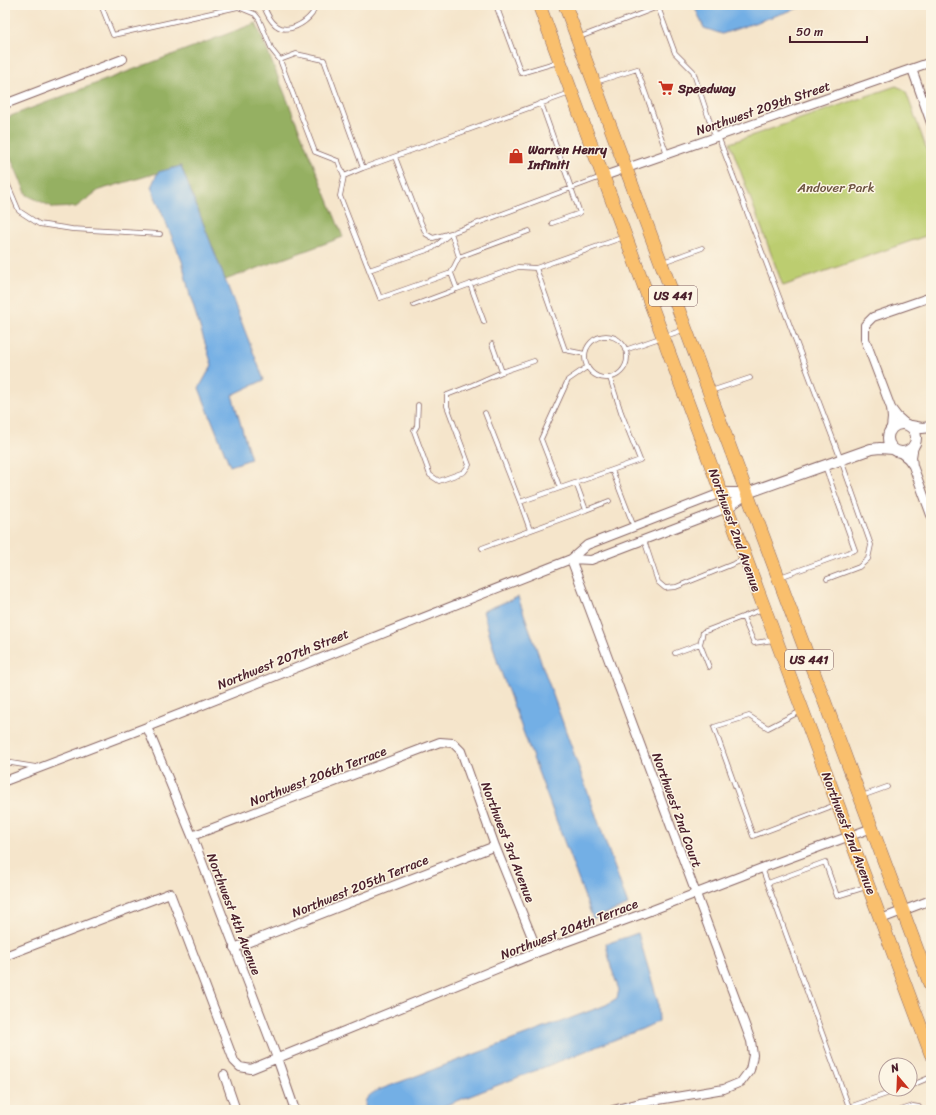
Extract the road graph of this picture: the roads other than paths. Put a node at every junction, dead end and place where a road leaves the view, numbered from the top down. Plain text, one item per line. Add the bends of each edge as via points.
1 (101, 5) edge
2 (264, 5) edge
3 (315, 5) edge
4 (496, 5) edge
5 (539, 5) edge
6 (565, 5) edge
7 (238, 6) edge
8 (577, 38) junction
9 (123, 59) dead end
10 (280, 60) junction
11 (560, 61) junction
12 (931, 62) edge
13 (912, 69) junction
14 (594, 83) junction
15 (572, 92) junction
16 (541, 103) junction
17 (5, 104) edge
18 (931, 123) edge
19 (717, 136) junction
20 (667, 154) junction
21 (395, 157) junction
22 (363, 168) junction
23 (626, 168) junction
24 (344, 176) junction
25 (604, 176) junction
26 (5, 178) edge
27 (572, 188) junction
28 (552, 223) dead end
29 (529, 231) dead end
30 (451, 233) junction
31 (160, 234) dead end
32 (626, 236) junction
33 (702, 248) dead end
34 (459, 256) junction
35 (661, 263) junction
36 (536, 268) junction
37 (368, 270) junction
38 (451, 274) junction
39 (470, 284) junction
40 (457, 289) junction
41 (931, 297) edge
42 (414, 305) dead end
43 (484, 322) dead end
44 (686, 329) junction
45 (664, 337) junction
46 (492, 344) dead end
47 (625, 350) junction
48 (585, 354) junction
49 (534, 361) dead end
50 (587, 367) junction
51 (502, 372) junction
52 (610, 378) junction
53 (750, 378) dead end
54 (709, 392) junction
55 (418, 405) dead end
56 (891, 408) junction
57 (485, 413) dead end
58 (908, 425) junction
59 (931, 428) edge
60 (890, 430) junction
61 (915, 443) junction
62 (871, 449) junction
63 (895, 450) junction
64 (841, 460) junction
65 (825, 465) junction
66 (913, 466) junction
67 (612, 470) junction
68 (576, 482) junction
69 (560, 488) junction
70 (721, 493) junction
71 (747, 493) junction
72 (609, 501) dead end
73 (520, 502) junction
74 (726, 508) junction
75 (586, 510) junction
76 (931, 515) edge
77 (634, 527) junction
78 (530, 530) junction
79 (644, 539) junction
80 (482, 548) dead end
81 (571, 559) junction
82 (746, 560) junction
83 (778, 578) junction
84 (827, 579) dead end
85 (764, 608) junction
86 (743, 617) junction
87 (776, 640) junction
88 (700, 644) junction
89 (675, 653) dead end
90 (709, 667) dead end
91 (803, 710) junction
92 (147, 727) junction
93 (453, 743) joint
94 (5, 762) edge
95 (41, 767) junction
96 (5, 781) edge
97 (887, 788) dead end
98 (860, 797) junction
99 (838, 804) junction
100 (872, 828) junction
101 (192, 836) junction
102 (850, 836) junction
103 (495, 846) junction
104 (762, 868) junction
105 (768, 884) junction
106 (869, 887) junction
107 (696, 893) junction
108 (931, 900) edge
109 (903, 911) junction
110 (881, 919) junction
111 (234, 948) junction
112 (538, 952) junction
113 (5, 956) edge
114 (931, 987) edge
115 (931, 1054) edge
116 (277, 1058) junction
117 (224, 1076) dead end
118 (931, 1077) edge
119 (918, 1083) edge
120 (878, 1097) edge
121 (236, 1110) edge
122 (295, 1110) edge
123 (615, 1110) edge
124 (901, 1110) edge
125 (920, 1110) edge

1 - 7 lane via 113,35
2 - 3 lane via 277,26 286,30 303,24 313,13
4 - 11 lane via 521,73
5 - 11 main road, Northwest 2nd Avenue / US 441
6 - 8 main road, Northwest 2nd Avenue / US 441
7 - 10 lane via 260,19 272,50
8 - 14 main road, Northwest 2nd Avenue / US 441
8 - 19 lane via 658,7 675,53 693,71
9 - 17 street
10 - 22 lane via 296,54 324,60
10 - 24 lane via 315,152 338,162
11 - 15 main road, Northwest 2nd Avenue / US 441
12 - 13 street, Northwest 209th Street
13 - 18 street
13 - 19 street, Northwest 209th Street
14 - 20 lane via 638,68
14 - 23 main road, Northwest 2nd Avenue / US 441
15 - 16 lane
15 - 25 main road, Northwest 2nd Avenue / US 441
16 - 21 lane
16 - 27 lane
19 - 20 street, Northwest 209th Street
19 - 64 lane
20 - 23 street, Northwest 209th Street
21 - 22 lane
21 - 30 lane via 426,234 433,238
22 - 24 lane
23 - 25 street, Northwest 209th Street
23 - 35 main road, Northwest 2nd Avenue / US 441
24 - 37 lane via 340,196
25 - 27 lane
25 - 32 main road, Northwest 2nd Avenue / US 441
26 - 31 lane via 20,211 39,224
27 - 28 lane via 580,213
27 - 30 lane
29 - 34 lane
30 - 34 lane
30 - 37 lane via 433,248
32 - 36 lane
32 - 45 main road, Northwest 2nd Avenue / US 441
33 - 35 lane
34 - 38 lane
35 - 44 main road, Northwest 2nd Avenue / US 441
36 - 39 lane via 518,267
36 - 48 lane via 565,350
37 - 38 lane via 380,298
38 - 40 lane
39 - 40 lane
39 - 43 lane
40 - 42 lane
41 - 56 street via 873,317 865,325 865,340
44 - 45 lane
44 - 54 main road, Northwest 2nd Avenue / US 441
45 - 47 lane
45 - 70 main road, Northwest 2nd Avenue / US 441
46 - 51 lane
47 - 48 lane via 618,340 605,336 592,341
47 - 52 lane via 627,358 622,371
48 - 50 lane
49 - 51 lane
50 - 52 lane via 597,376
50 - 69 lane via 568,380 541,439
51 - 55 lane via 446,394 447,406 469,465 464,472 439,481 430,475 414,431 417,426
52 - 67 lane via 640,460
53 - 54 lane
54 - 71 main road, Northwest 2nd Avenue / US 441
56 - 58 street
56 - 60 street
57 - 73 lane
58 - 59 street
58 - 60 street via 895,425
58 - 61 street via 915,432
59 - 61 street
60 - 62 street, Northwest 207th Street via 884,439
60 - 63 street via 888,442
61 - 63 street via 907,451
61 - 66 street
62 - 63 street, Northwest 207th Street
62 - 64 street, Northwest 207th Street
63 - 66 street
64 - 65 street, Northwest 207th Street
64 - 84 lane via 871,545 868,559 859,567
65 - 71 street, Northwest 207th Street
65 - 83 lane via 855,550
66 - 76 street
67 - 68 lane
67 - 77 lane
68 - 69 lane
68 - 75 lane
69 - 73 lane
70 - 71 street, Northwest 207th Street
70 - 74 main road, Northwest 2nd Avenue / US 441
70 - 77 street, Northwest 207th Street
71 - 74 street, Northwest 207th Street
71 - 83 main road, Northwest 2nd Avenue / US 441
72 - 75 lane
73 - 78 lane
74 - 79 street, Northwest 207th Street
74 - 82 main road, Northwest 2nd Avenue / US 441
75 - 78 lane
77 - 81 street, Northwest 207th Street via 587,545
78 - 80 lane
79 - 81 street, Northwest 207th Street via 591,560
79 - 82 lane via 658,582 665,588 676,587
81 - 92 street, Northwest 207th Street
81 - 107 street, Northwest 2nd Court
82 - 85 main road, Northwest 2nd Avenue / US 441
83 - 98 main road, Northwest 2nd Avenue / US 441
85 - 86 lane
85 - 87 main road, Northwest 2nd Avenue / US 441
86 - 87 lane via 754,644
86 - 88 lane via 703,632
87 - 91 main road, Northwest 2nd Avenue / US 441
88 - 89 lane
88 - 90 lane
91 - 99 main road, Northwest 2nd Avenue / US 441
91 - 99 lane via 768,728 749,716 714,727 753,836
92 - 95 street, Northwest 207th Street
92 - 101 street, Northwest 4th Avenue
93 - 101 street, Northwest 206th Terrace via 440,742
93 - 103 street, Northwest 3rd Avenue via 461,751
94 - 95 lane
95 - 96 street, Northwest 207th Street
97 - 98 lane
98 - 100 main road, Northwest 2nd Avenue / US 441
99 - 102 main road, Northwest 2nd Avenue / US 441
100 - 102 street, Northwest 204th Terrace
100 - 109 main road, Northwest 2nd Avenue / US 441
101 - 111 street, Northwest 4th Avenue
102 - 104 street, Northwest 204th Terrace
102 - 106 main road, Northwest 2nd Avenue / US 441
103 - 111 street, Northwest 205th Terrace
103 - 112 street, Northwest 3rd Avenue
104 - 105 lane
104 - 107 street, Northwest 204th Terrace
105 - 106 lane via 825,862 837,896
105 - 120 lane via 850,1107
106 - 110 main road, Northwest 2nd Avenue / US 441
107 - 112 street, Northwest 204th Terrace
107 - 123 street, Northwest 2nd Court via 751,1041 753,1055 750,1070 740,1082 724,1090 640,1103
108 - 109 street
109 - 110 street
109 - 114 main road, Northwest 2nd Avenue / US 441
110 - 115 main road, Northwest 2nd Avenue / US 441
111 - 116 street, Northwest 4th Avenue
112 - 116 street, Northwest 204th Terrace
113 - 116 street, Northwest 204th Terrace via 170,893 234,1061 240,1067 251,1069
116 - 122 street, Northwest 4th Avenue
117 - 121 street
118 - 119 lane
124 - 125 lane via 913,1106 919,1107

